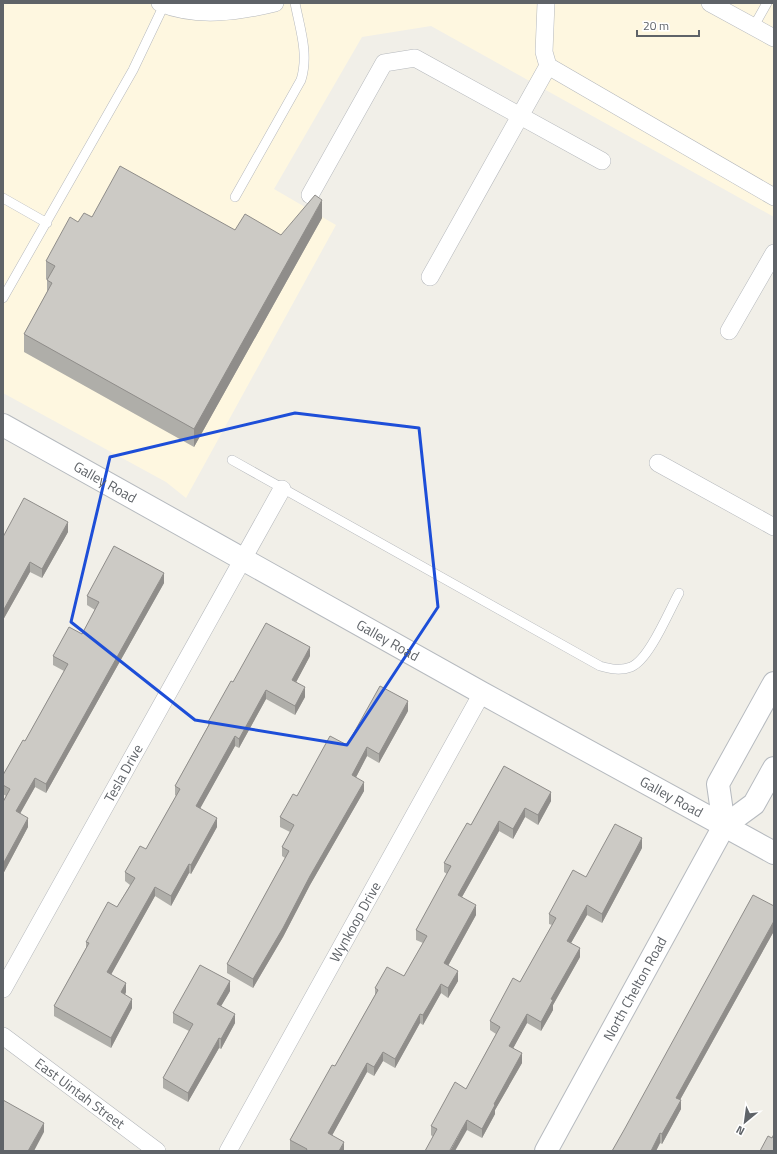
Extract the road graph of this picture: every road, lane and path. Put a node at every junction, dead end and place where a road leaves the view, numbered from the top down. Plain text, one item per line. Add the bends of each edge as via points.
1 (275, 3) edge
2 (295, 3) edge
3 (546, 3) edge
4 (710, 3) edge
5 (767, 3) edge
6 (162, 4) edge
7 (754, 26) junction
8 (774, 38) edge
9 (548, 66) junction
10 (519, 117) junction
11 (602, 161) dead end
12 (310, 195) dead end
13 (235, 196) dead end
14 (774, 197) edge
15 (3, 198) edge
16 (47, 222) junction
17 (774, 252) edge
18 (430, 277) dead end
19 (3, 298) edge
20 (729, 331) dead end
21 (3, 426) edge
22 (232, 460) dead end
23 (658, 463) dead end
24 (282, 489) junction
25 (774, 528) edge
26 (242, 558) junction
27 (679, 593) dead end
28 (774, 684) edge
29 (482, 693) junction
30 (774, 768) edge
31 (724, 826) junction
32 (774, 854) edge
33 (3, 989) edge
34 (3, 1036) edge
35 (157, 1151) edge
36 (228, 1151) edge
37 (546, 1151) edge

1 - 6 street via 222,12 196,12
2 - 13 lane via 305,52 301,80
3 - 9 street via 544,52
4 - 7 street
5 - 7 lane
6 - 16 lane via 133,70
7 - 8 street
9 - 10 street
9 - 14 street
10 - 11 street
10 - 12 street via 415,58 384,63
10 - 18 street
15 - 16 lane
16 - 19 lane
17 - 20 street
21 - 26 main road, Galley Road
22 - 24 lane
23 - 25 street
24 - 26 street, Tesla Drive
24 - 27 lane via 600,666 616,670 632,667 645,655
26 - 29 main road, Galley Road
26 - 33 street, Tesla Drive
28 - 31 main road via 718,784
29 - 31 main road, Galley Road
29 - 36 street, Wynkoop Drive
30 - 31 main road, North Chelton Road via 754,804
31 - 32 main road, Galley Road
31 - 37 main road, North Chelton Road
34 - 35 street, East Uintah Street

